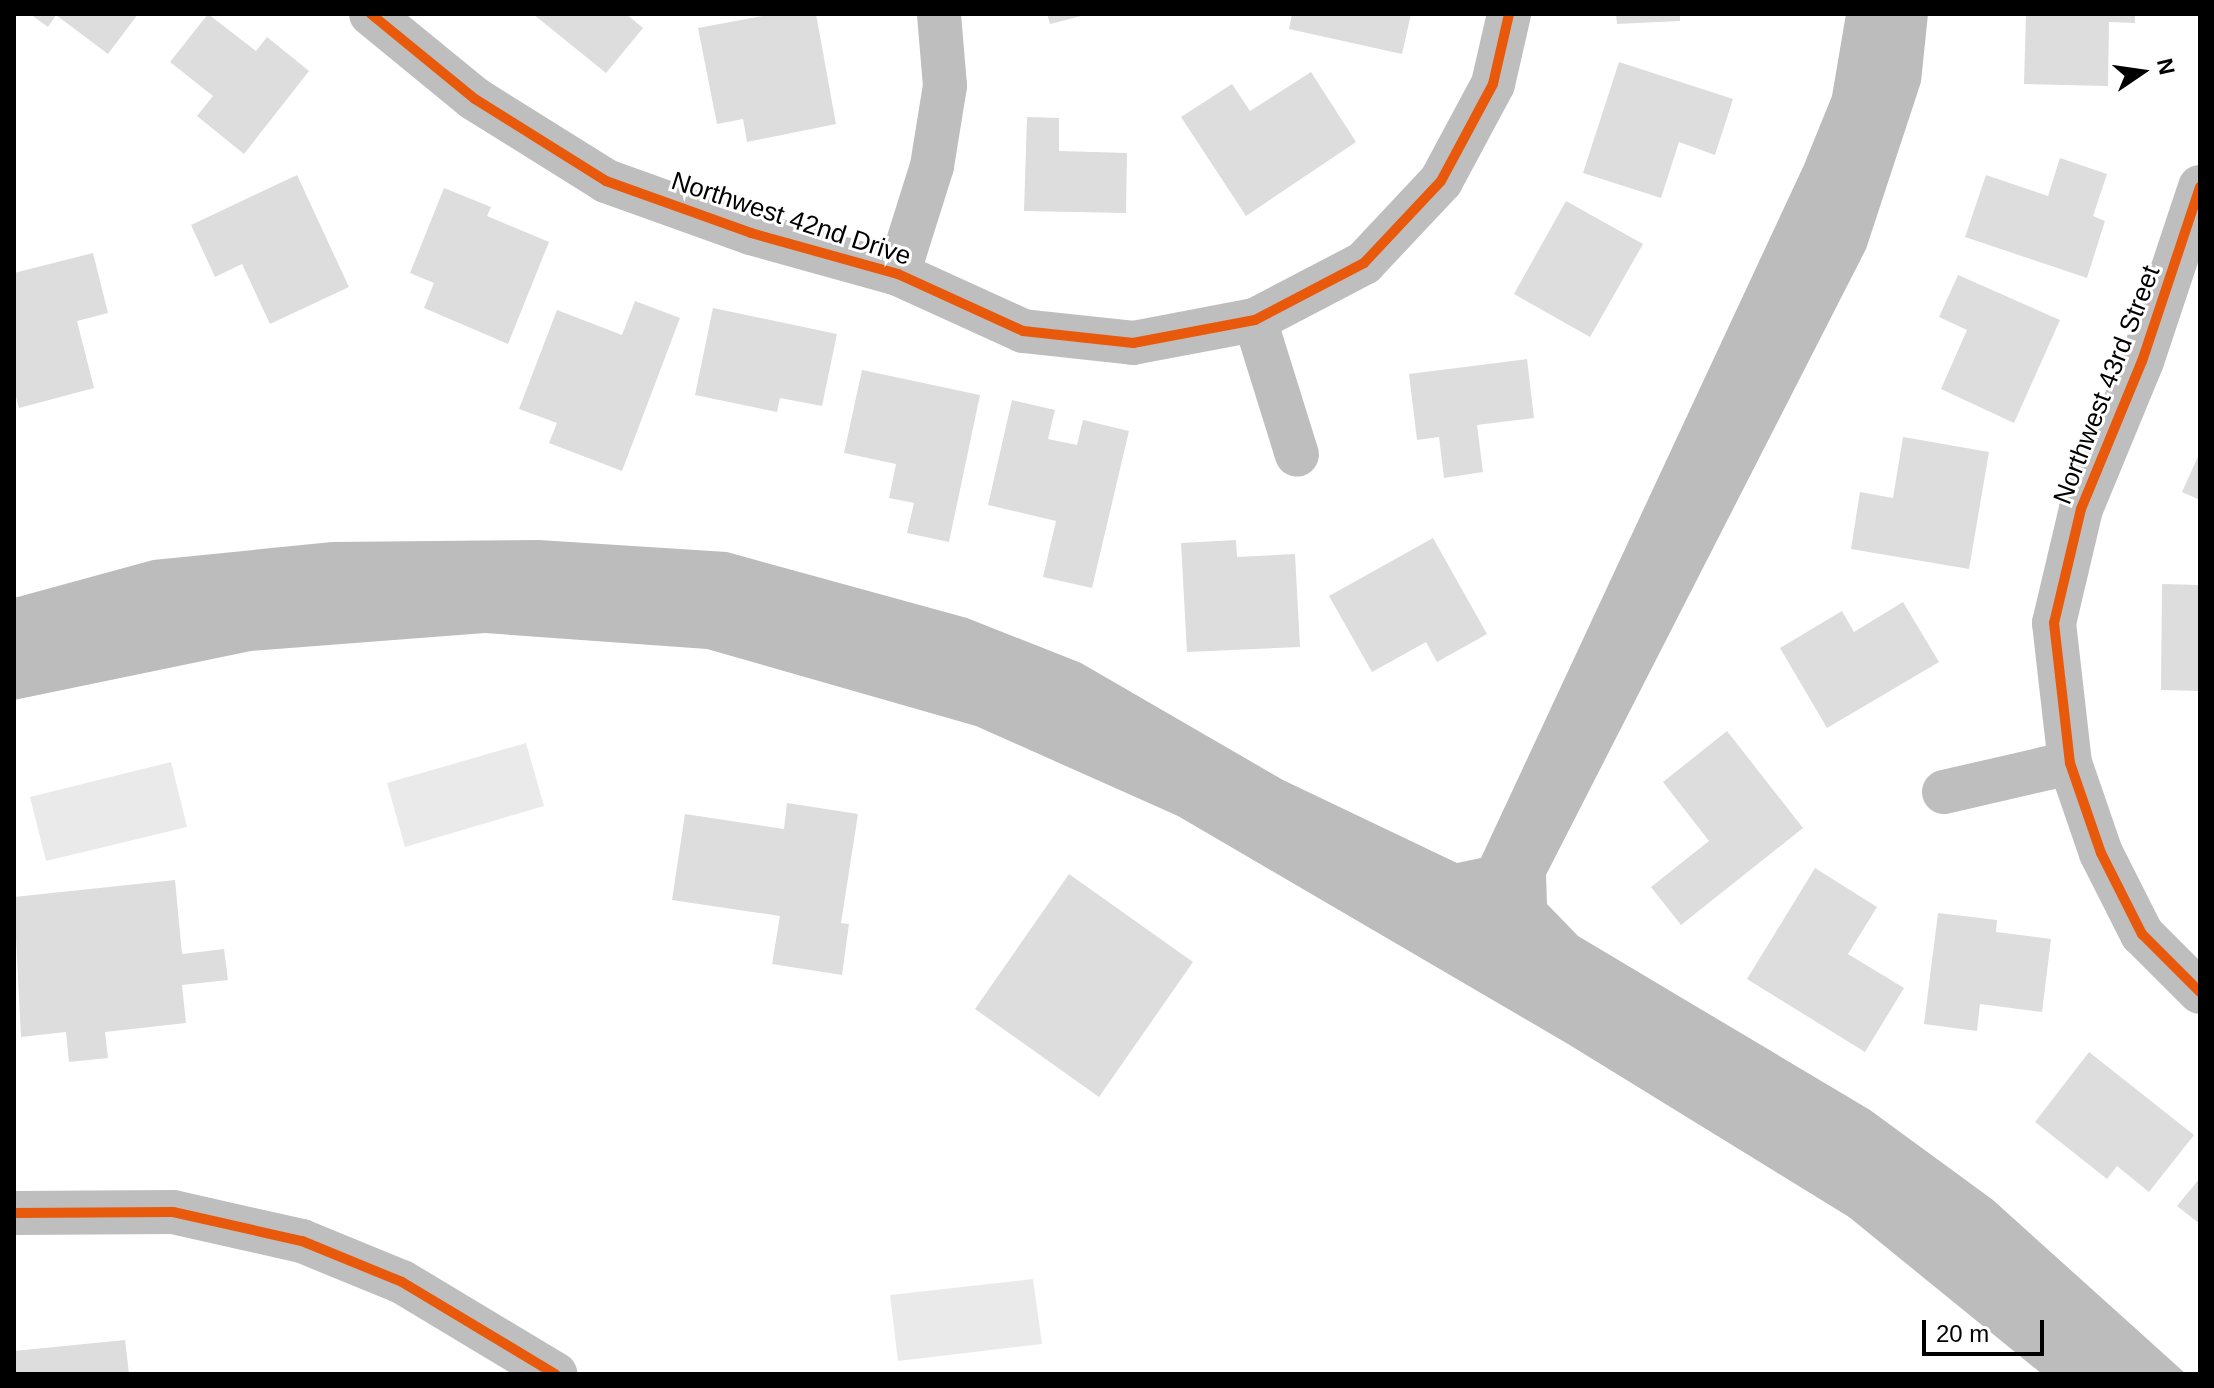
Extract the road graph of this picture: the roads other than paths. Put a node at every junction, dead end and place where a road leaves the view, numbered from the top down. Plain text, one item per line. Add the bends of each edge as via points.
1 (371, 14) edge
2 (939, 14) edge
3 (1509, 14) edge
4 (2200, 187) edge
5 (2192, 250) edge
6 (898, 274) junction
7 (1255, 320) junction
8 (1297, 455) dead end
9 (2070, 763) junction
10 (1944, 792) dead end
11 (2200, 992) edge
12 (14, 1213) edge
13 (555, 1374) edge

1 - 6 street, Northwest 42nd Drive via 475,99 606,181 751,233
2 - 6 street via 945,86 932,166
3 - 7 street, Northwest 42nd Drive via 1493,84 1441,181 1364,263
4 - 5 street, Northwest 43rd Street
5 - 9 street, Northwest 43rd Street via 2081,509 2054,623
6 - 7 street, Northwest 42nd Drive via 1023,331 1133,343
7 - 8 street
9 - 10 street
9 - 11 street, Northwest 43rd Street via 2101,853 2142,934
12 - 13 street via 173,1212 302,1241 402,1282

